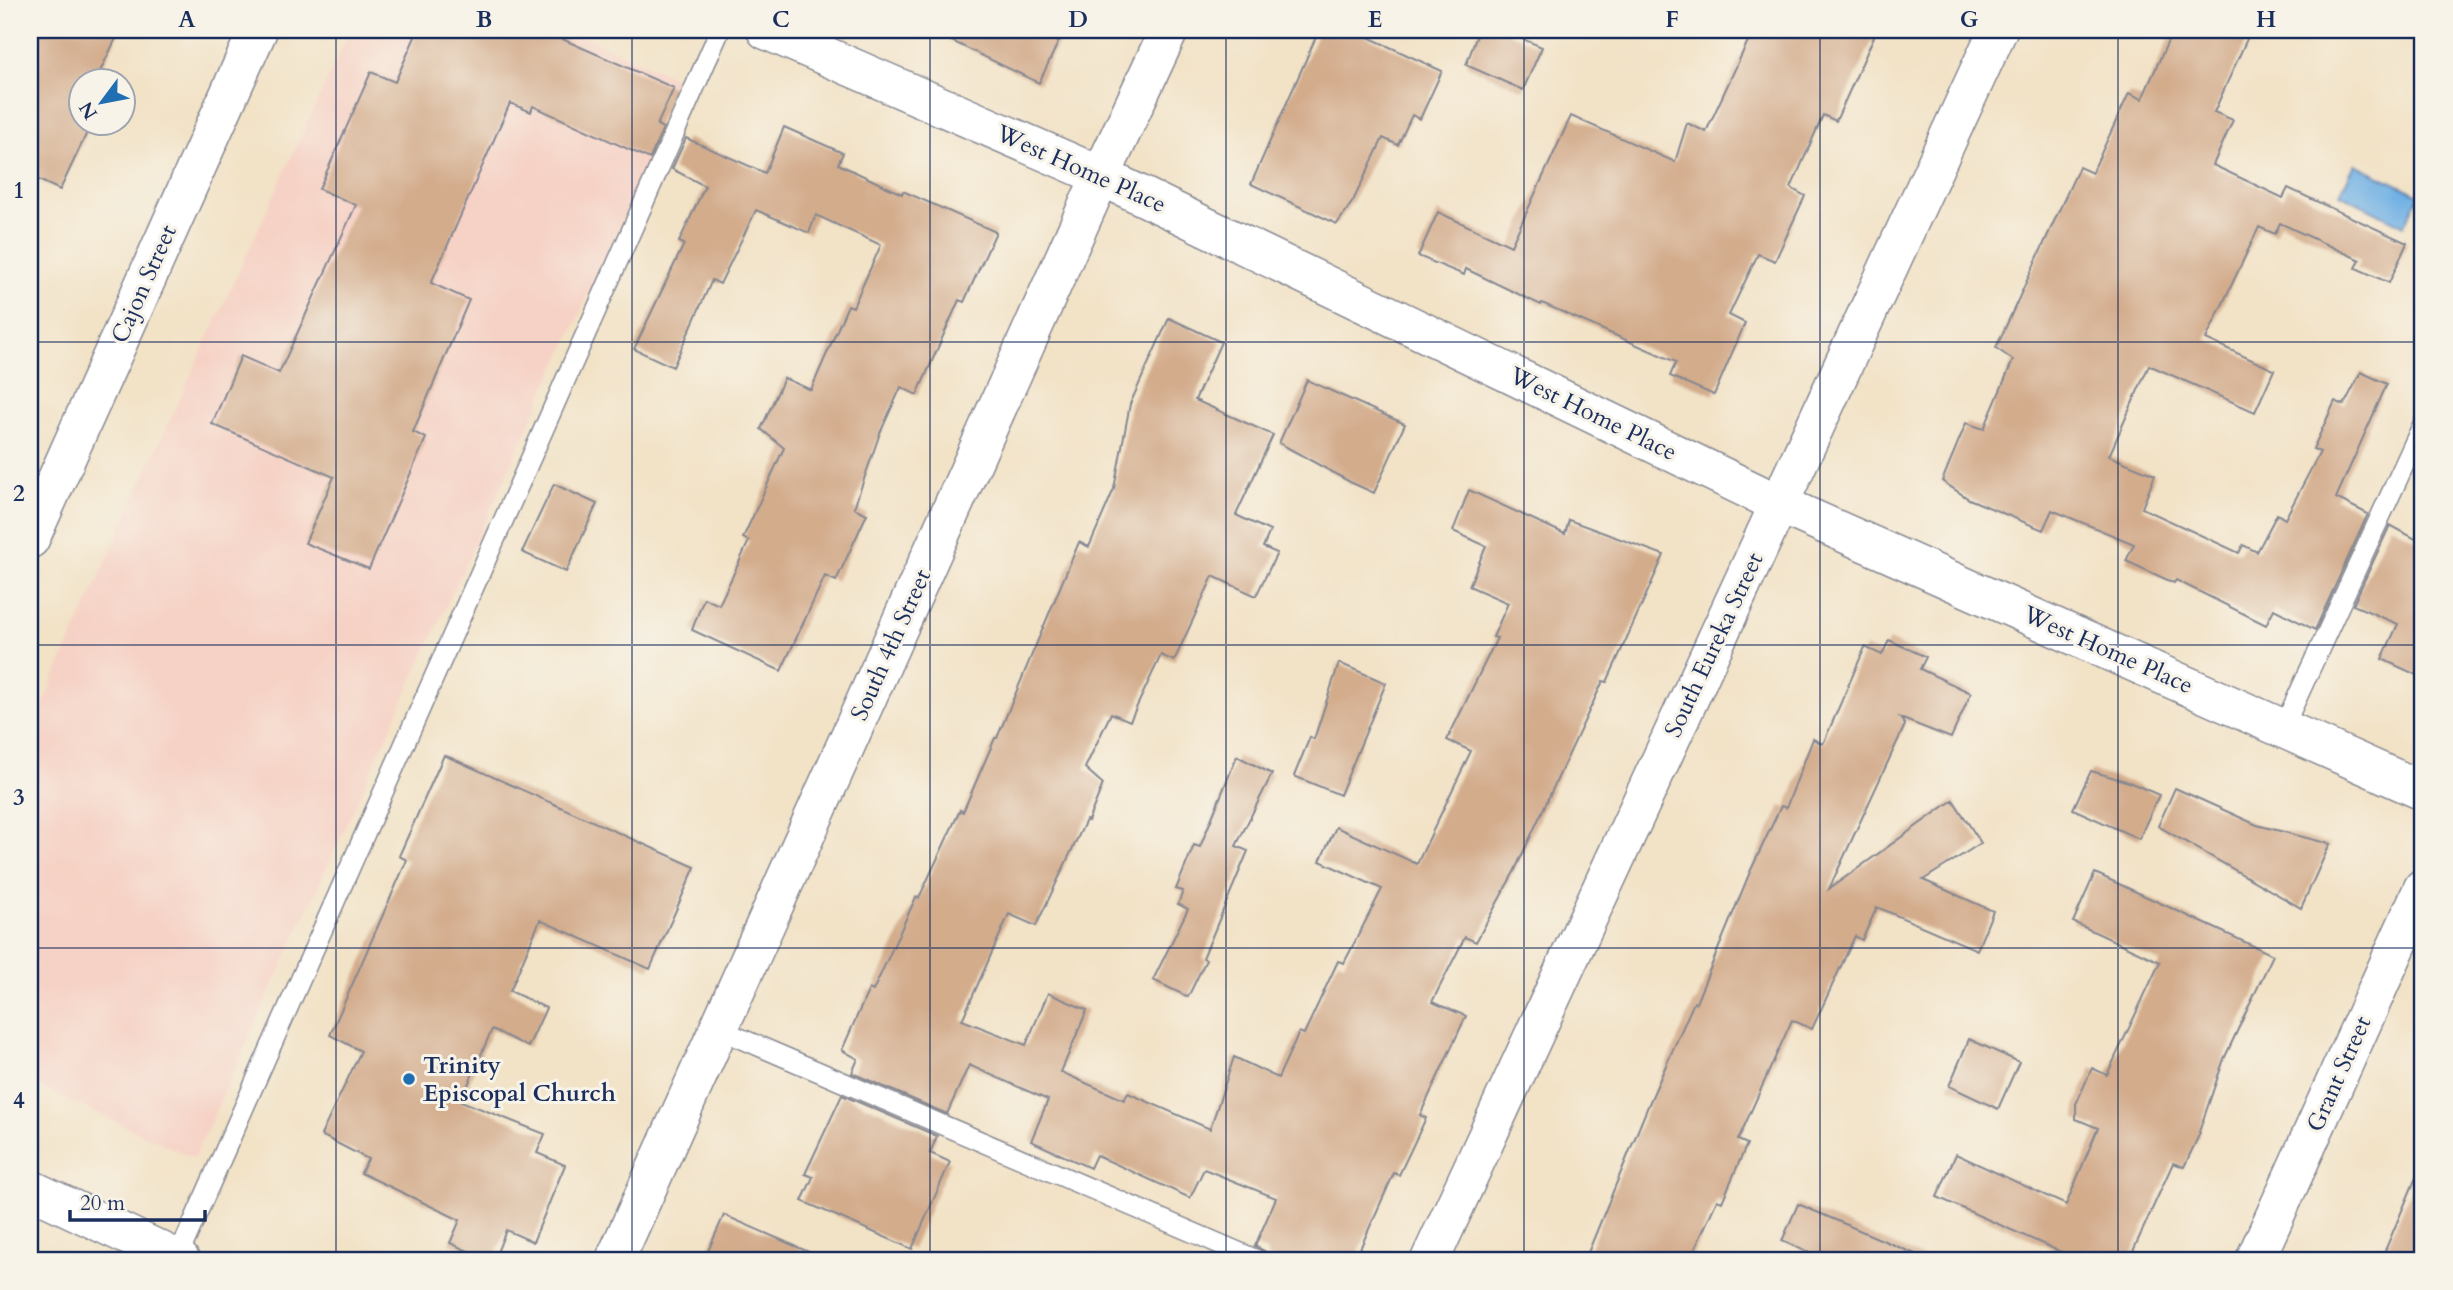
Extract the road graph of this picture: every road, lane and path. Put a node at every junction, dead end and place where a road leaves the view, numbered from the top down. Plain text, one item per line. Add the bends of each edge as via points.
1 (258, 30) edge
2 (720, 30) edge
3 (766, 30) edge
4 (1169, 30) edge
5 (1998, 30) edge
6 (1101, 176) junction
7 (2423, 424) edge
8 (1779, 504) junction
9 (30, 539) edge
10 (2283, 728) junction
11 (2423, 791) edge
12 (2423, 888) edge
13 (719, 1029) junction
14 (30, 1189) edge
15 (178, 1259) edge
16 (615, 1260) edge
17 (1257, 1260) edge
18 (1430, 1260) edge
19 (2255, 1260) edge

1 - 9 street, Cajon Street
2 - 15 lane
3 - 6 street, West Home Place
4 - 6 street, South 4th Street
5 - 8 street, South Eureka Street
6 - 8 street, West Home Place
6 - 13 street, South 4th Street
7 - 10 lane
8 - 10 street, West Home Place
8 - 18 street, South Eureka Street
10 - 11 street, West Home Place
12 - 19 street, Grant Street
13 - 16 street, South 4th Street
13 - 17 lane
14 - 15 street

